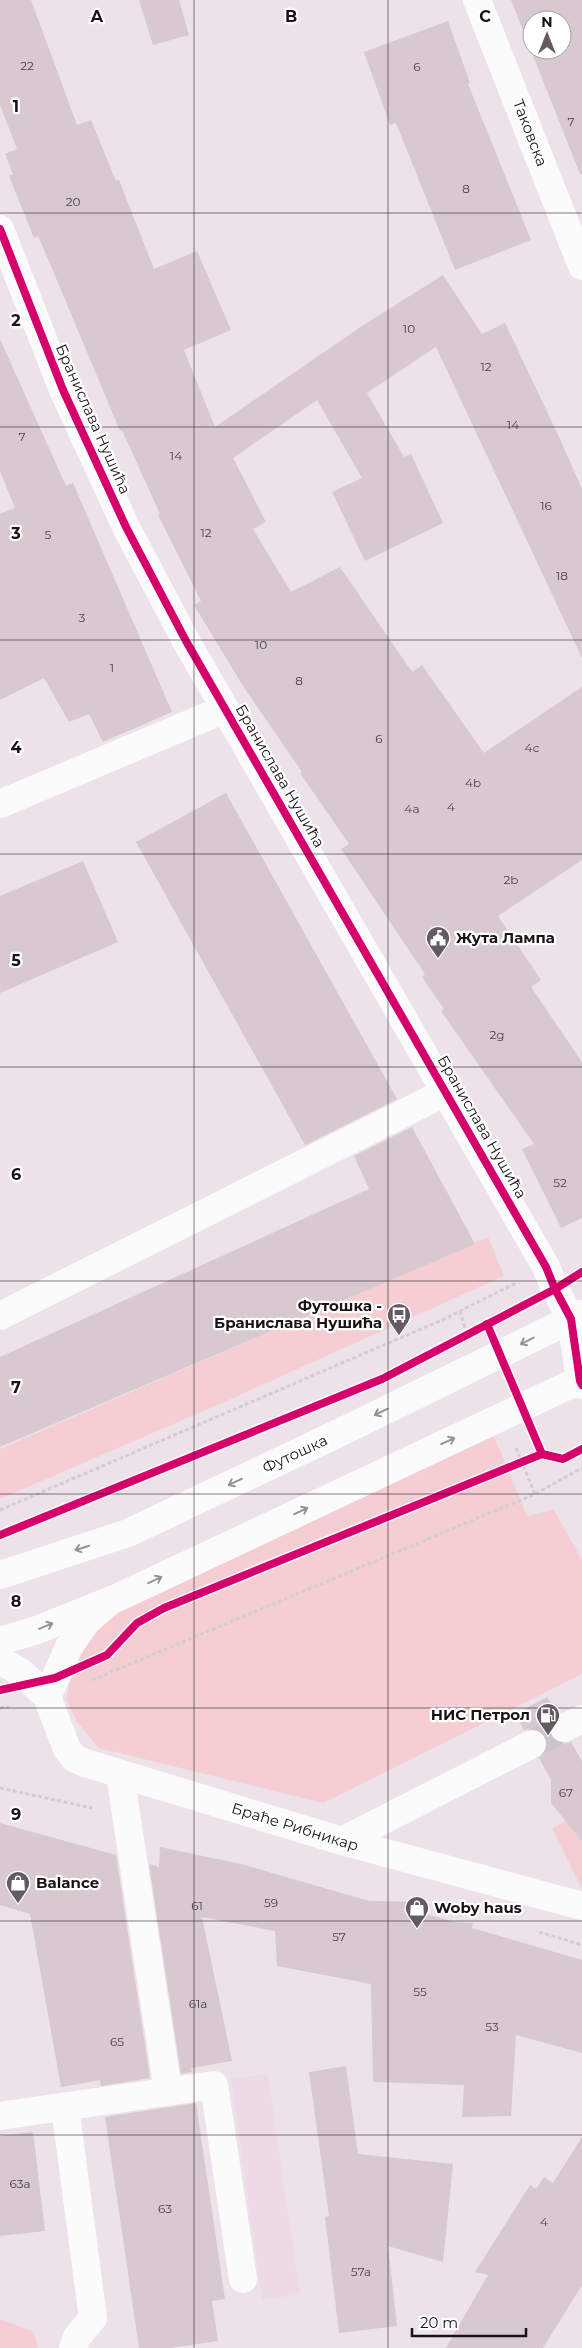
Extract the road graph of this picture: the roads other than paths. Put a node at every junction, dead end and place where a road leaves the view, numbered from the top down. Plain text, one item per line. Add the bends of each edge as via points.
1 (477, 0) edge
2 (0, 229) edge
3 (580, 258) edge
4 (225, 709) junction
5 (0, 804) edge
6 (446, 1092) junction
7 (0, 1316) edge
8 (578, 1320) edge
9 (581, 1382) edge
10 (0, 1575) edge
11 (110, 1600) junction
12 (0, 1640) edge
13 (0, 1660) edge
14 (47, 1697) junction
15 (532, 1744) tunnel mouth
16 (120, 1774) junction
17 (342, 1842) junction
18 (582, 1906) edge
19 (168, 2091) junction
20 (64, 2107) junction
21 (0, 2116) edge
22 (243, 2279) dead end
23 (73, 2348) edge

1 - 3 street, Таковска
2 - 4 street, Бранислава Нушића via 63,390 126,527
4 - 5 street
4 - 6 street, Бранислава Нушића
6 - 7 street
6 - 8 street, Бранислава Нушића
8 - 9 street
8 -> 10 street, Футошка via 128,1533
11 -> 9 street
12 -> 11 street via 37,1630
11 - 14 street via 86,1622
13 - 14 street via 22,1674
14 - 16 street, Браће Рибникар via 67,1749 74,1758
15 - 17 street
16 - 17 street, Браће Рибникар
16 - 19 street
17 - 18 street, Браће Рибникар
19 - 20 street
19 - 22 street via 214,2085
20 - 21 street
20 - 23 street via 93,2318 77,2337

